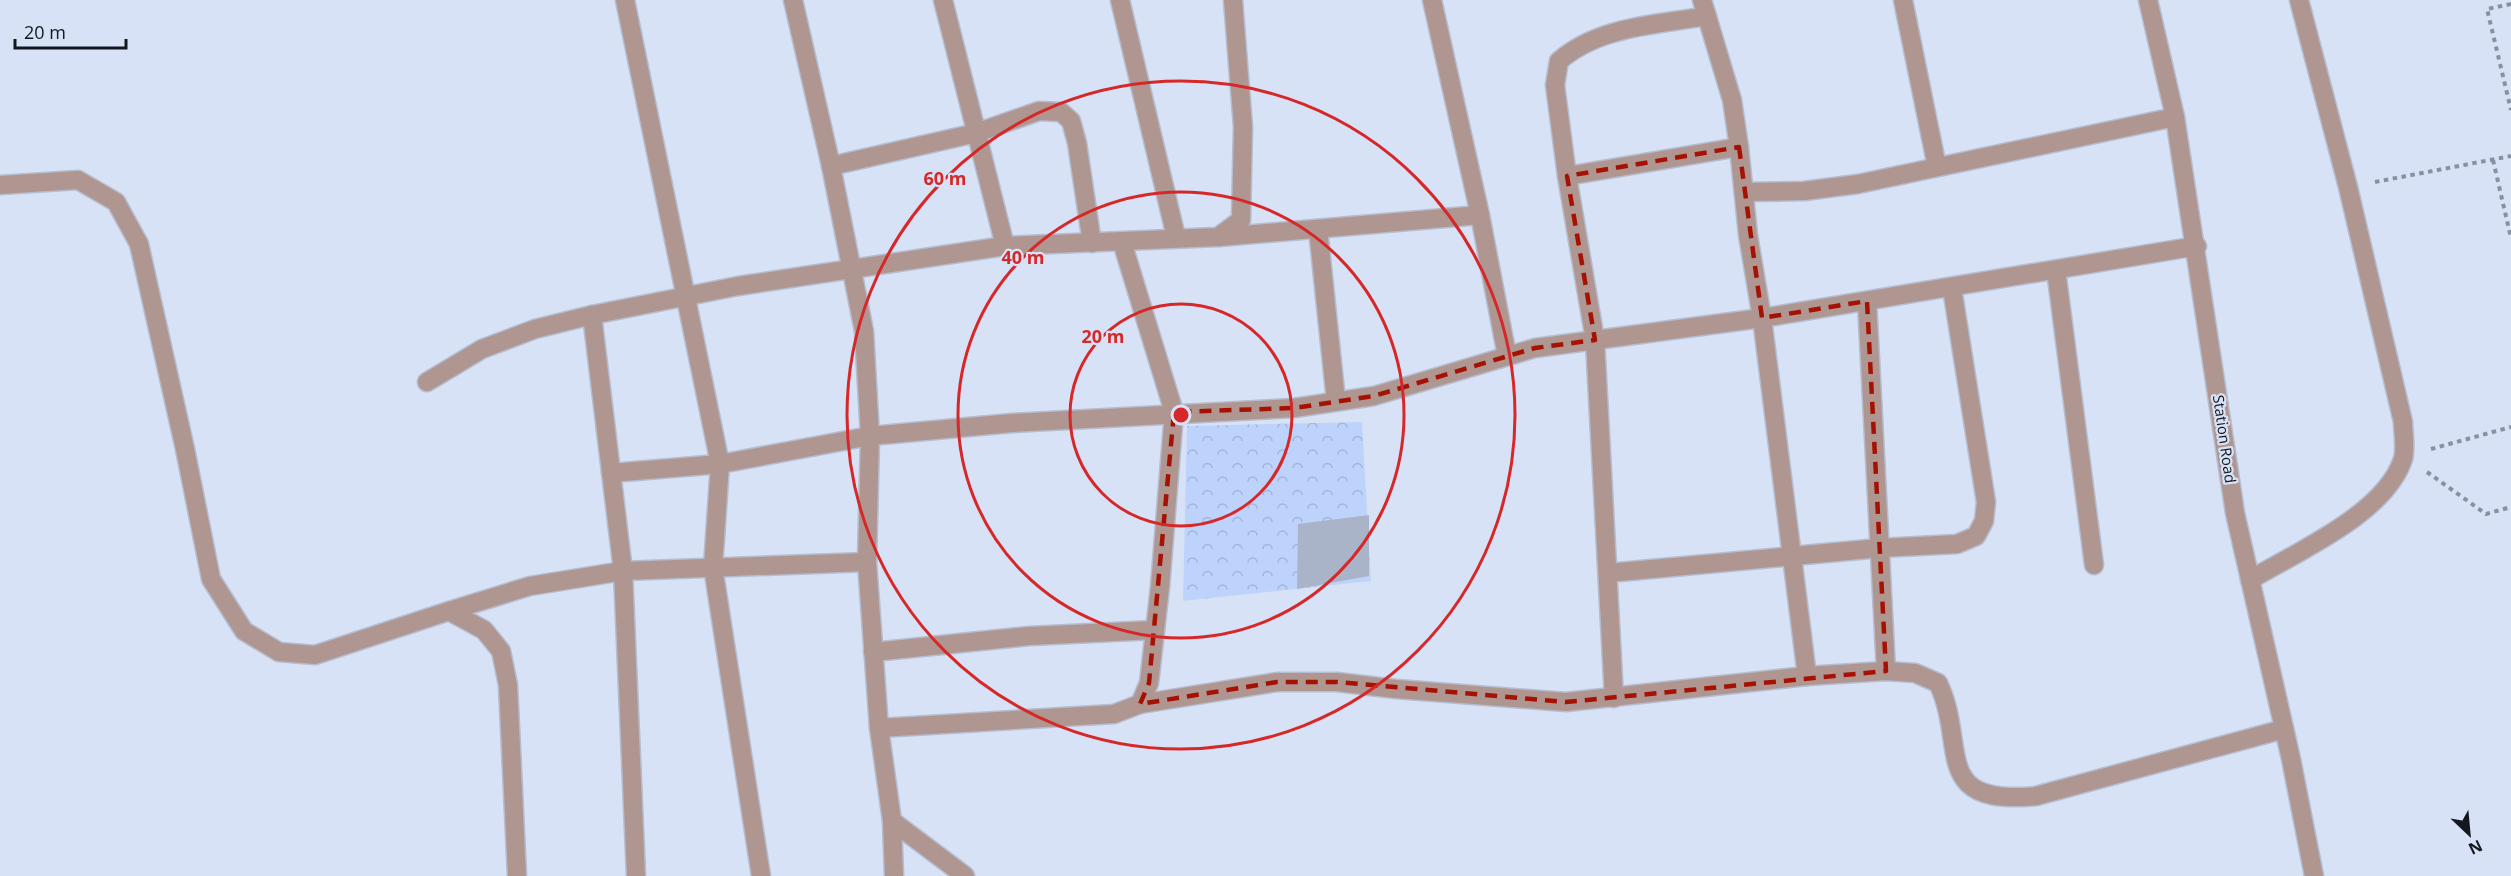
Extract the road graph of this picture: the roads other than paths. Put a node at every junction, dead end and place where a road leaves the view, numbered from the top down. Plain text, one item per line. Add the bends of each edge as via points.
1 (625, 0) edge
2 (793, 0) edge
3 (943, 0) edge
4 (1120, 0) edge
5 (1233, 0) edge
6 (1432, 0) edge
7 (1903, 0) edge
8 (2148, 0) edge
9 (2299, 0) edge
10 (1705, 8) edge
11 (2175, 117) junction
12 (976, 133) junction
13 (1739, 147) junction
14 (831, 166) junction
15 (1937, 167) junction
16 (1567, 176) junction
17 (0, 185) edge
18 (1745, 192) junction
19 (1480, 215) junction
20 (1317, 229) junction
21 (1176, 237) junction
22 (1218, 237) junction
23 (1122, 242) junction
24 (1092, 243) junction
25 (1005, 246) junction
26 (2197, 246) junction
27 (852, 269) junction
28 (2056, 270) junction
29 (1952, 288) junction
30 (684, 297) junction
31 (1867, 301) junction
32 (592, 315) junction
33 (1762, 318) junction
34 (1595, 340) junction
35 (1507, 356) junction
36 (427, 382) dead end
37 (1336, 401) junction
38 (1174, 412) junction
39 (870, 436) junction
40 (720, 464) junction
41 (611, 473) junction
42 (1880, 548) junction
43 (1792, 557) junction
44 (867, 562) junction
45 (2094, 565) dead end
46 (713, 567) junction
47 (623, 571) junction
48 (1608, 573) junction
49 (2250, 580) junction
50 (449, 611) junction
51 (1155, 630) junction
52 (873, 652) junction
53 (1886, 671) junction
54 (1807, 676) junction
55 (1614, 698) junction
56 (1140, 704) junction
57 (879, 728) junction
58 (2284, 729) junction
59 (892, 821) junction
60 (517, 876) edge
61 (636, 876) edge
62 (761, 876) edge
63 (894, 876) edge
64 (965, 876) edge
65 (2314, 876) edge

1 - 30 street
2 - 14 street
3 - 12 street
4 - 21 street
5 - 22 street via 1243,127 1241,220
6 - 19 street
7 - 15 street
8 - 11 street, Station Road
9 - 49 street via 2403,422 2404,456 2394,481 2368,510
10 - 13 street via 1732,100
10 - 16 street via 1609,33 1575,47 1559,61 1555,85
11 - 15 street
11 - 26 street, Station Road
12 - 14 street
12 - 24 street via 1039,111 1060,112 1071,121
12 - 25 street
13 - 16 street
13 - 18 street
14 - 27 street
15 - 18 street via 1858,184 1804,191
16 - 34 street
17 - 50 street via 78,180 116,202 139,244 211,579 244,631 279,652 315,655
18 - 33 street
19 - 20 street
19 - 35 street
20 - 22 street
20 - 37 street
21 - 22 street
21 - 23 street
23 - 24 street
23 - 38 street
24 - 25 street
25 - 27 street
26 - 28 street
26 - 49 street, Station Road via 2235,513
27 - 30 street
27 - 39 street via 864,332
28 - 29 street
28 - 45 street
29 - 31 street
29 - 42 street via 1986,502 1984,521 1976,536 1957,544
30 - 32 street
30 - 40 street
31 - 33 street
31 - 42 street
32 - 36 street via 535,329 482,349
32 - 41 street
33 - 34 street
33 - 43 street
34 - 35 street
34 - 48 street
35 - 37 street via 1374,396
37 - 38 street via 1294,408
38 - 39 street
38 - 51 street
39 - 40 street
39 - 44 street
40 - 41 street
40 - 46 street
41 - 47 street
42 - 43 street
42 - 53 street
43 - 48 street
43 - 54 street
44 - 46 street
44 - 52 street
46 - 47 street
46 - 62 street
47 - 50 street via 530,586
47 - 61 street
48 - 55 street
49 - 58 street, Station Road
50 - 60 street via 484,630 501,651 508,685
51 - 52 street via 1029,636
51 - 56 street via 1149,683
52 - 57 street
53 - 54 street
53 - 58 street via 1915,673 1938,683 1948,703 1953,755 1964,780 1985,795 2036,796
54 - 55 street
55 - 56 street via 1518,700 1337,682 1277,682
56 - 57 street via 1114,714
57 - 59 street
58 - 65 street, Station Road
59 - 63 street
59 - 64 street

